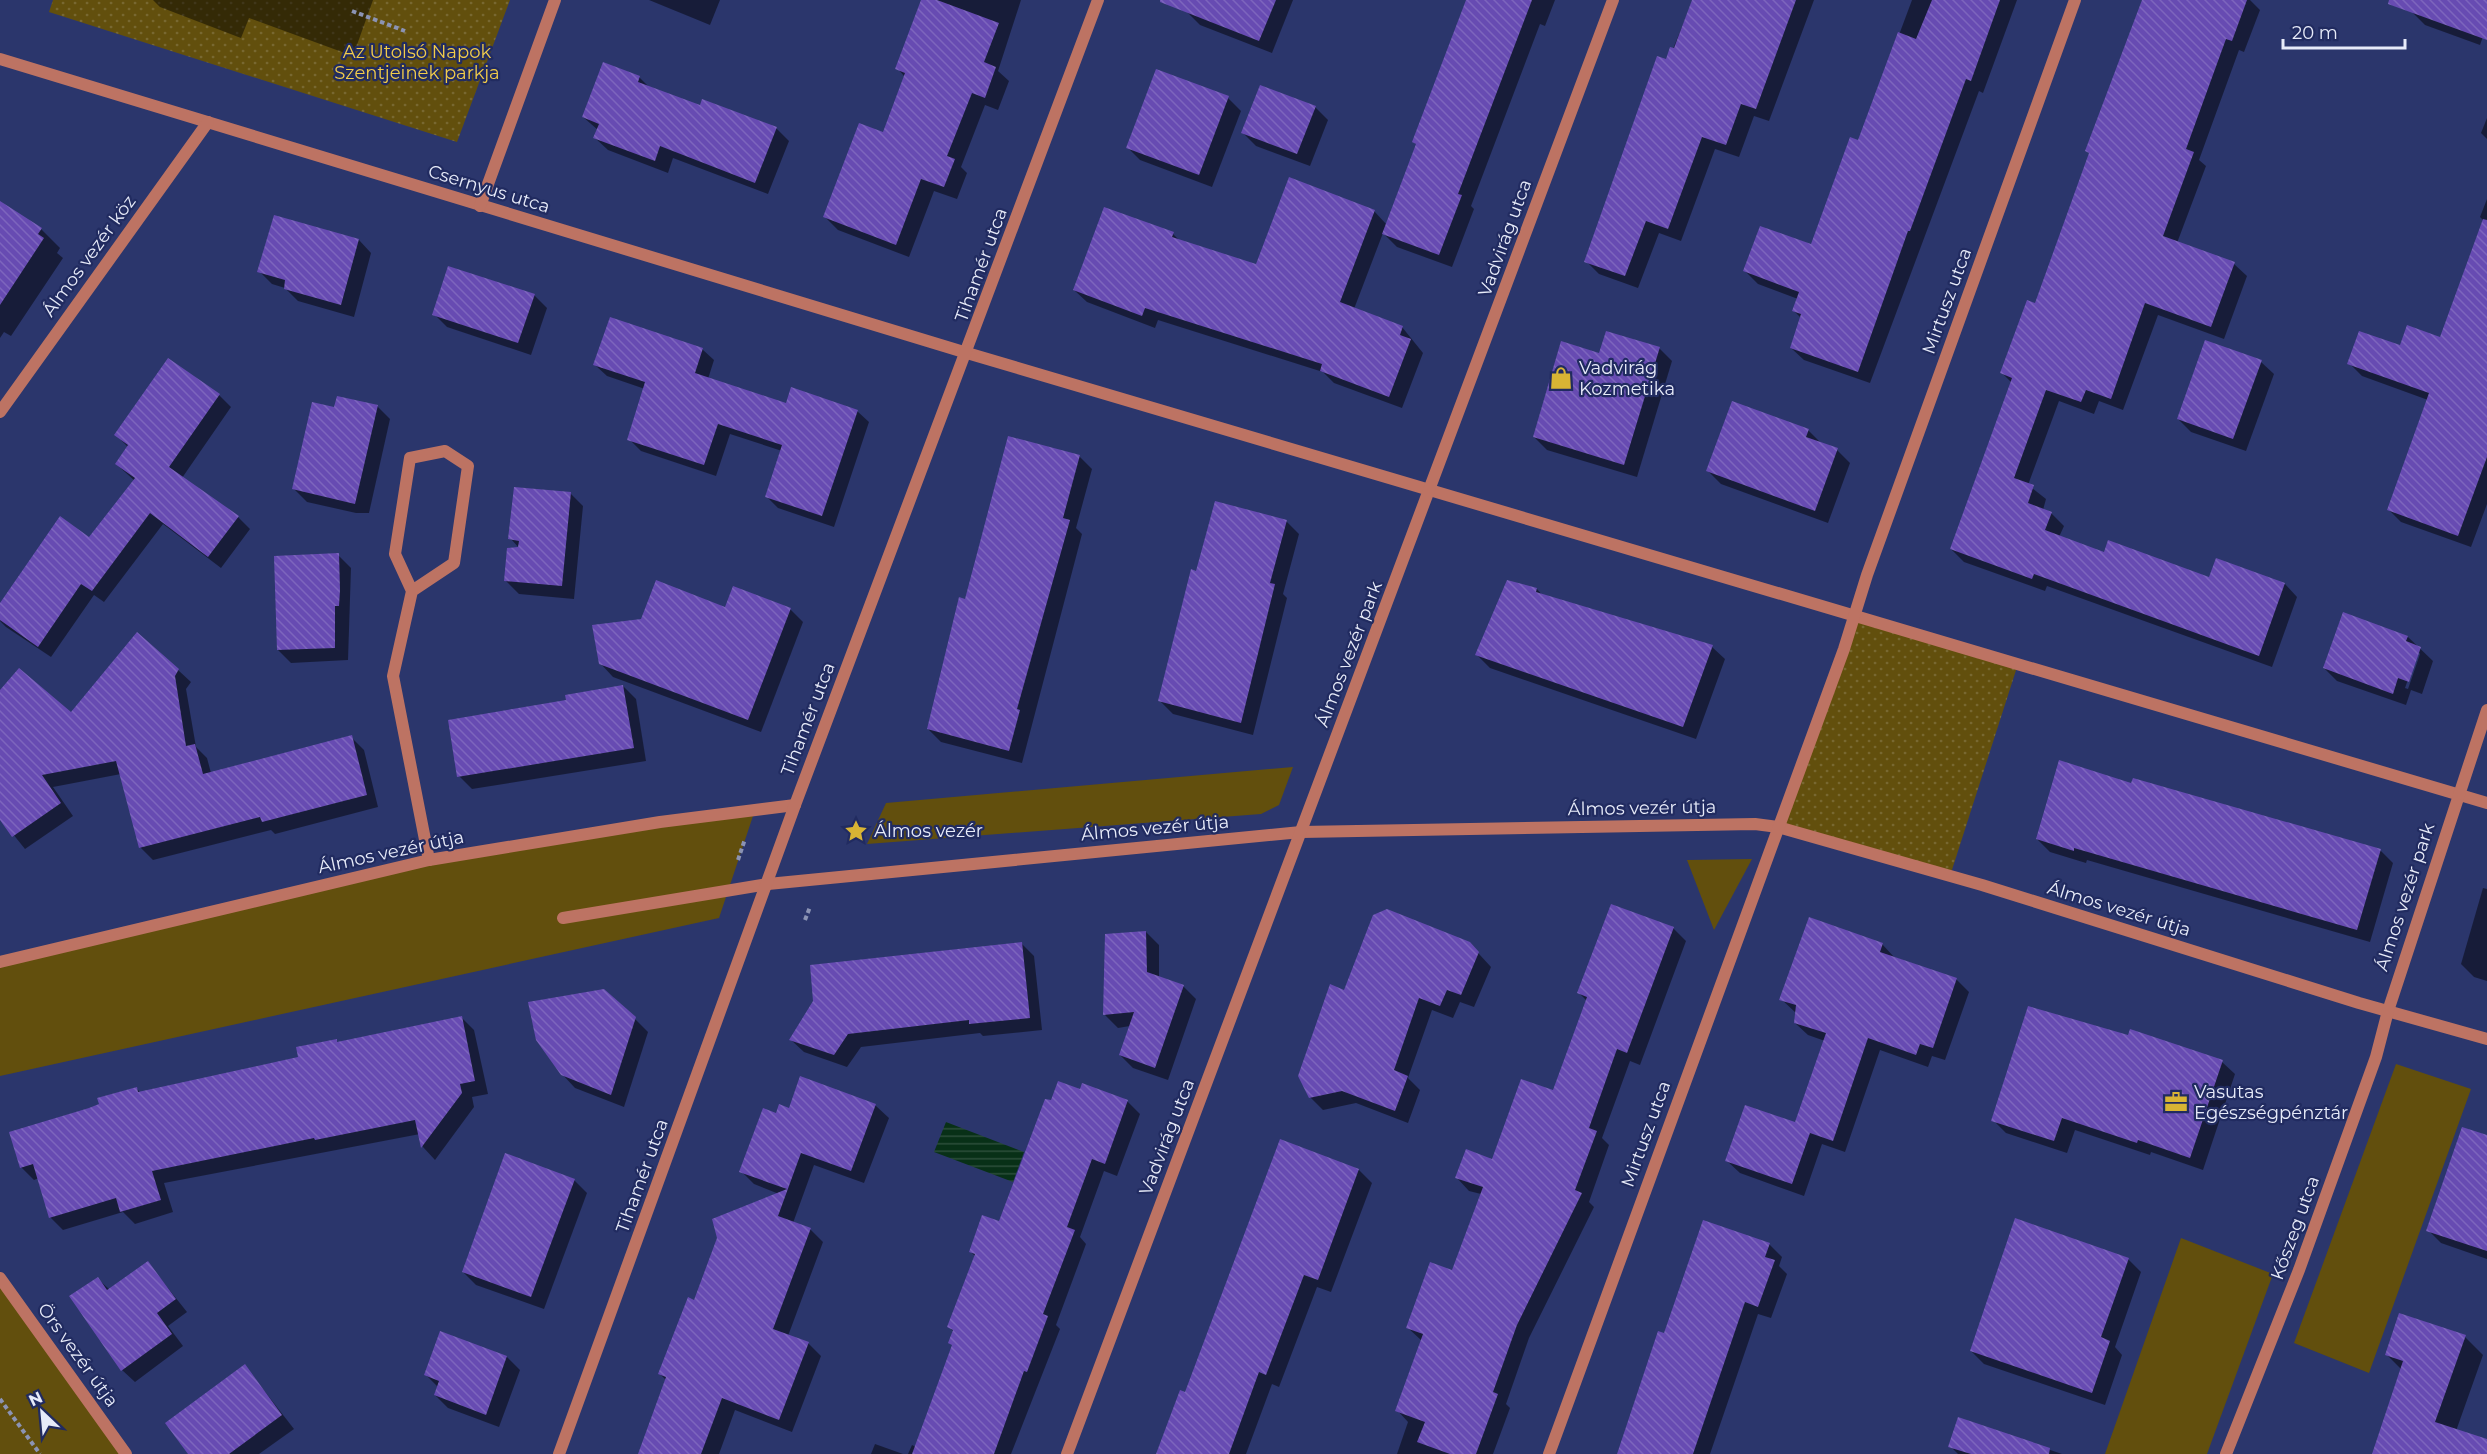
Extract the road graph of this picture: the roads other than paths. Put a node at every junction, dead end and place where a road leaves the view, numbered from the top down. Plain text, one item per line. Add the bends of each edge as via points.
1 (555, 0) edge
2 (1098, 0) edge
3 (1613, 0) edge
4 (2075, 0) edge
5 (0, 59) edge
6 (208, 122) junction
7 (480, 206) junction
8 (967, 352) junction
9 (0, 412) edge
10 (1431, 489) junction
11 (412, 591) junction
12 (1854, 614) junction
13 (2487, 710) edge
14 (2457, 794) junction
15 (2487, 803) edge
16 (795, 805) junction
17 (1778, 827) junction
18 (1301, 832) junction
19 (429, 860) junction
20 (768, 884) junction
21 (563, 918) dead end
22 (0, 962) edge
23 (2388, 1011) junction
24 (2487, 1039) edge
25 (0, 1278) edge
26 (126, 1454) edge
27 (559, 1454) edge
28 (1067, 1454) edge
29 (1549, 1454) edge
30 (2226, 1454) edge

1 - 7 street
2 - 8 street, Tihamér utca
3 - 10 street, Vadvirág utca
4 - 12 street, Mirtusz utca
5 - 6 street, Csernyus utca
6 - 7 street, Csernyus utca
6 - 9 street, Álmos vezér köz
7 - 8 street, Csernyus utca
8 - 10 street
8 - 16 street, Tihamér utca
10 - 12 street
10 - 18 street, Álmos vezér park
11 - 11 street via 454,563 468,466 445,450 410,458 395,554
11 - 19 street via 393,676
12 - 14 street
12 - 17 street
13 - 14 street
14 - 15 street
14 - 23 street, Álmos vezér park
16 - 19 street, Álmos vezér útja via 660,822
16 - 20 street, Tihamér utca
17 - 18 street, Álmos vezér útja via 1755,824
17 - 23 street, Álmos vezér útja via 1982,885
17 - 29 street, Mirtusz utca
18 - 20 street, Álmos vezér útja
18 - 28 street, Vadvirág utca
19 - 22 street, Álmos vezér útja
20 - 21 street, Álmos vezér útja
20 - 27 street, Tihamér utca
23 - 24 street, Álmos vezér útja
23 - 30 street, Kőszeg utca via 2376,1057 2307,1248
25 - 26 street, Örs vezér útja

